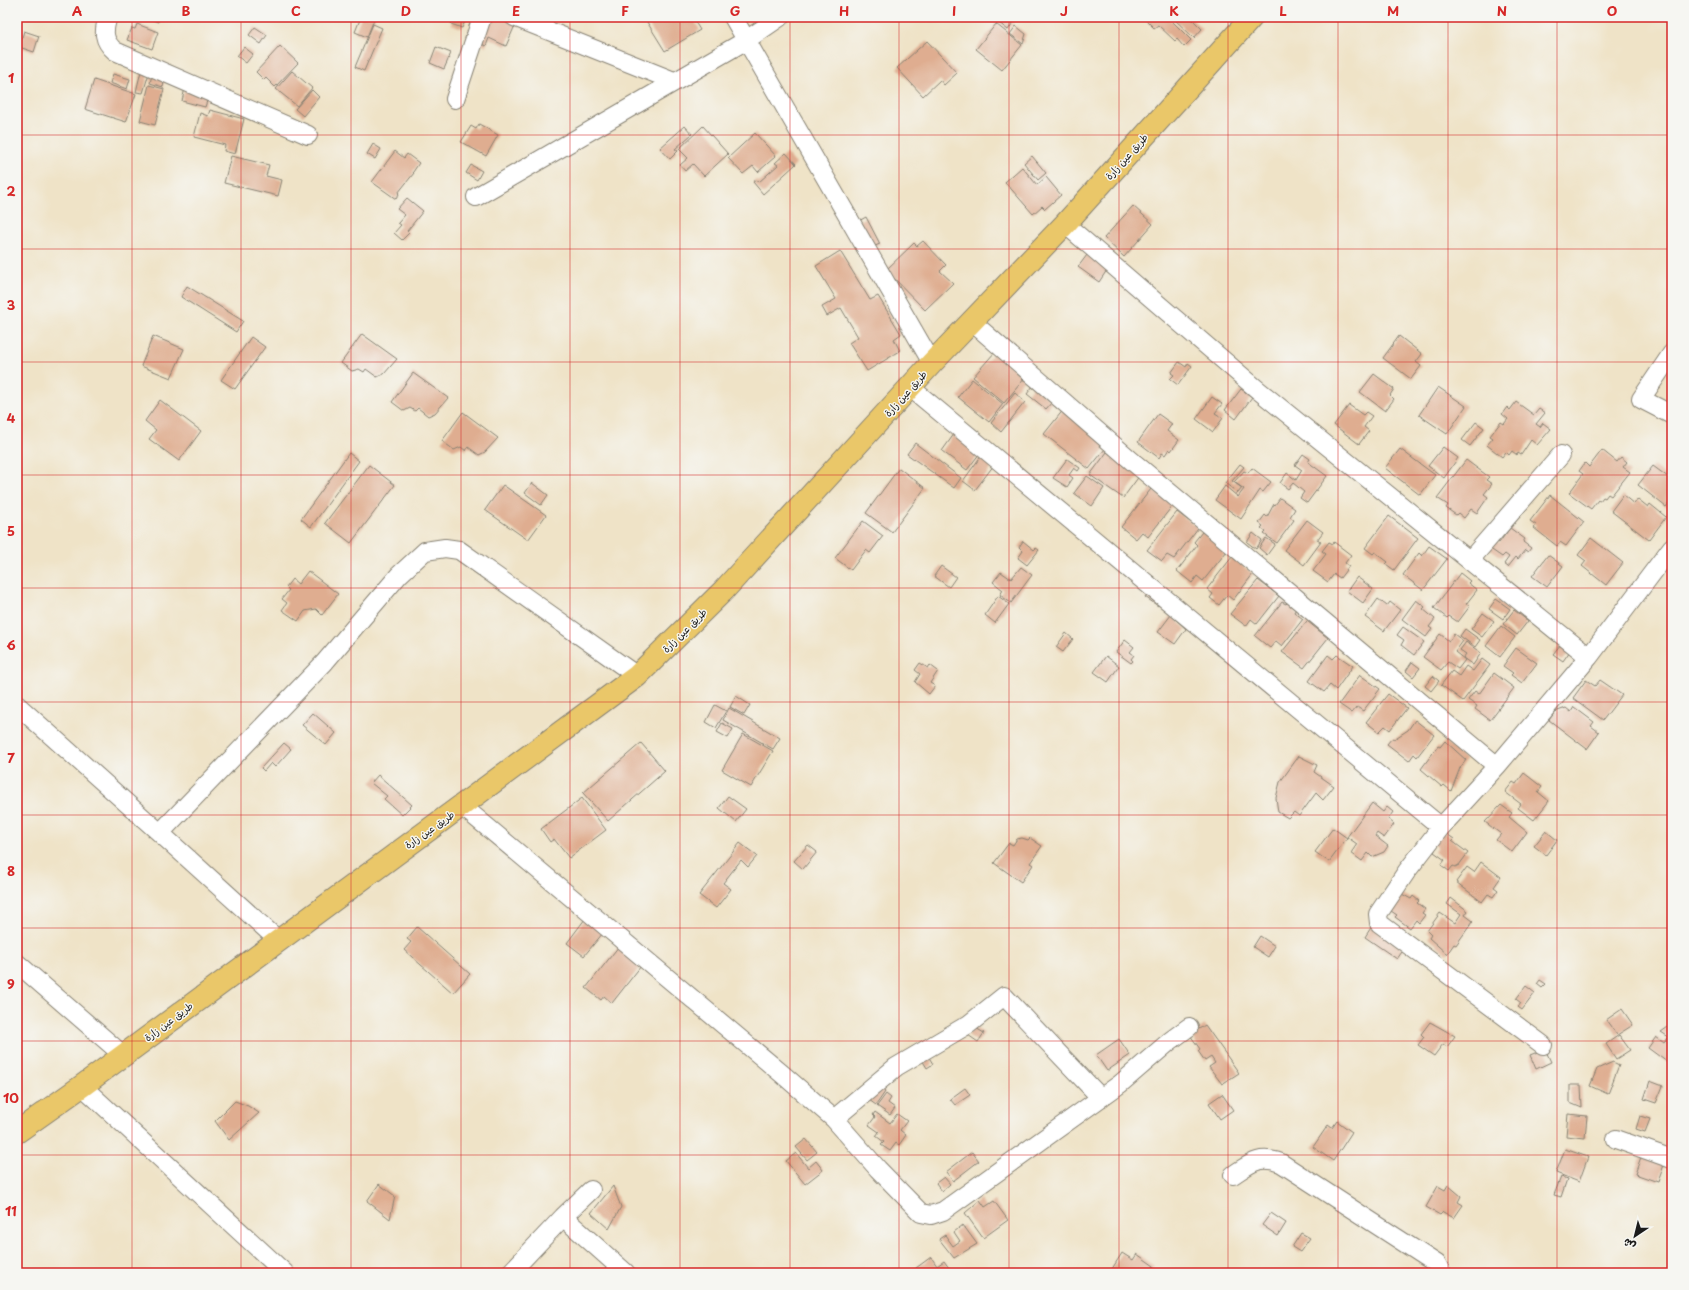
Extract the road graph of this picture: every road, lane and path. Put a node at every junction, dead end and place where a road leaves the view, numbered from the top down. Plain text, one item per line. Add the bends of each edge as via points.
1 (108, 17) edge
2 (482, 17) edge
3 (514, 17) edge
4 (733, 17) edge
5 (780, 17) edge
6 (1252, 17) edge
7 (745, 41) junction
8 (674, 81) junction
9 (454, 100) dead end
10 (308, 135) dead end
11 (476, 197) dead end
12 (1065, 224) junction
13 (972, 322) junction
14 (1672, 353) edge
15 (932, 363) junction
16 (911, 388) junction
17 (1672, 415) edge
18 (1561, 455) dead end
19 (1672, 547) edge
20 (1470, 560) junction
21 (1589, 657) junction
22 (637, 676) junction
23 (17, 705) edge
24 (1497, 766) junction
25 (462, 806) junction
26 (1441, 827) junction
27 (160, 833) junction
28 (278, 940) junction
29 (17, 963) edge
30 (1190, 1027) dead end
31 (1543, 1044) dead end
32 (123, 1055) junction
33 (82, 1086) junction
34 (1101, 1098) junction
35 (834, 1119) junction
36 (17, 1132) edge
37 (1616, 1139) dead end
38 (1672, 1159) edge
39 (1233, 1175) dead end
40 (591, 1190) dead end
41 (563, 1217) junction
42 (285, 1273) edge
43 (510, 1273) edge
44 (626, 1273) edge
45 (1442, 1273) edge

1 - 10 street via 104,26 104,38 108,46 115,51
2 - 9 street
3 - 8 street
4 - 7 street
5 - 7 street
6 - 12 main road, طريق عين زارة
7 - 8 street
7 - 15 street
8 - 11 street
12 - 13 main road, طريق عين زارة
12 - 20 street via 1258,390
13 - 15 main road, طريق عين زارة
13 - 24 street via 1132,461
14 - 17 street via 1641,399
15 - 16 main road, طريق عين زارة
16 - 22 main road, طريق عين زارة via 724,590
16 - 26 street
18 - 20 street
19 - 21 street
20 - 21 street
21 - 24 street
22 - 25 main road, طريق عين زارة
22 - 27 street via 459,550 445,548 425,551 399,575 324,663
23 - 27 street
24 - 26 street
25 - 28 main road, طريق عين زارة
25 - 35 street
26 - 31 street via 1379,910 1379,923
27 - 28 street
28 - 32 main road, طريق عين زارة
29 - 32 street
30 - 34 street
32 - 33 main road, طريق عين زارة
33 - 36 main road, طريق عين زارة
33 - 42 street
34 - 35 street via 943,1211 931,1215 921,1213 910,1204
34 - 35 street via 1004,996 969,1024 896,1067
37 - 38 street
39 - 45 street via 1263,1158 1282,1163 1437,1264
40 - 41 street
41 - 43 street
41 - 44 street

